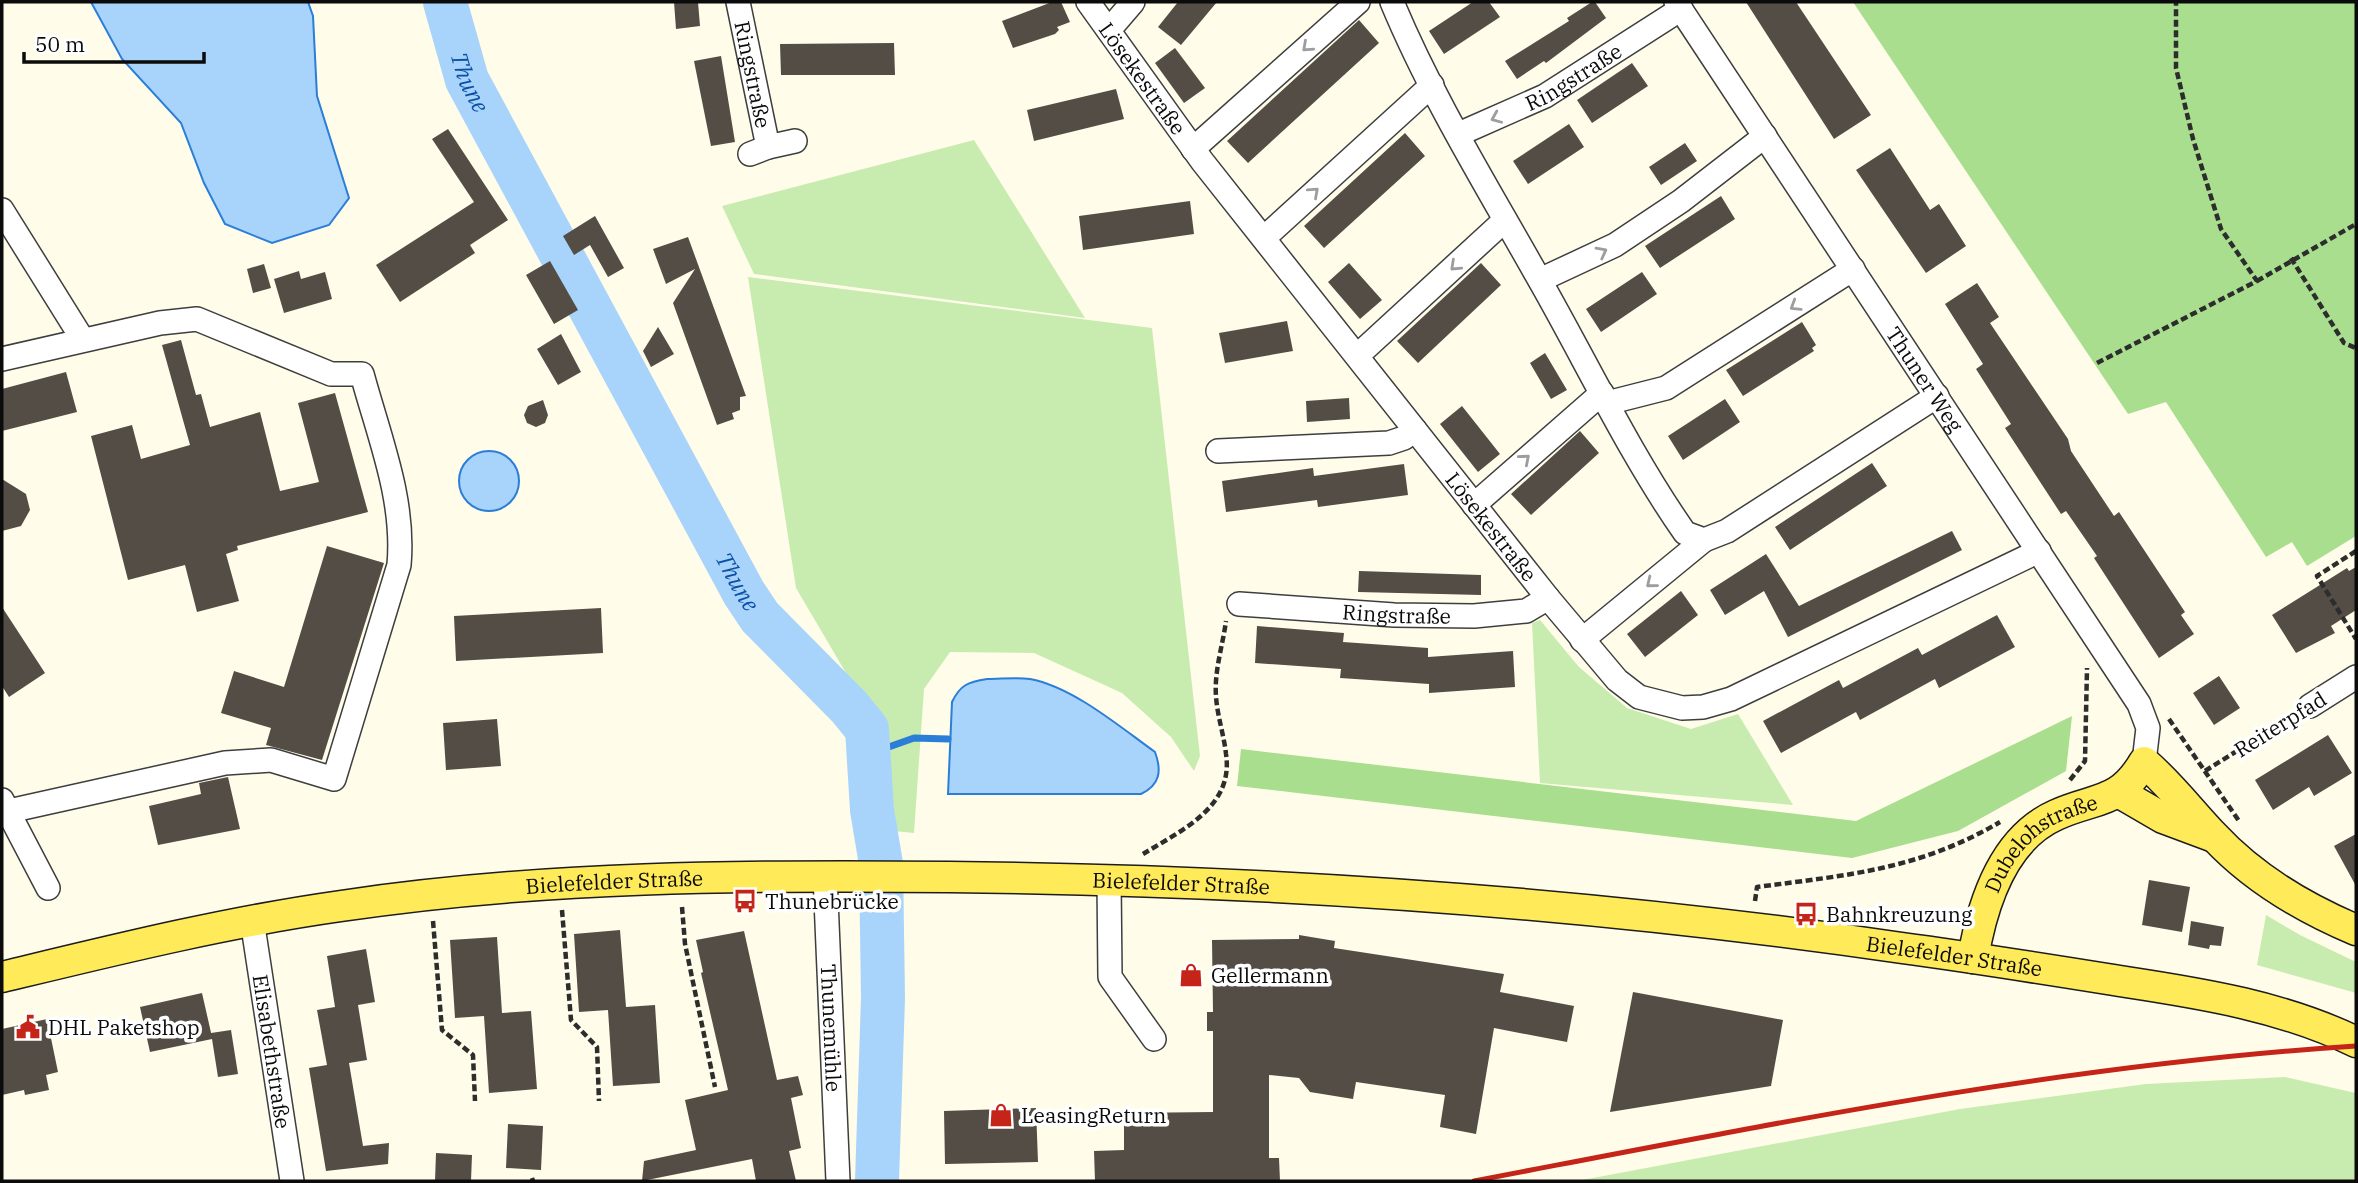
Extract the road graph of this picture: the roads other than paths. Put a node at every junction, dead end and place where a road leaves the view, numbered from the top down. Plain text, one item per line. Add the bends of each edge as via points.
1 (738, 2) edge
2 (1088, 2) edge
3 (1133, 2) edge
4 (1358, 2) edge
5 (1392, 2) edge
6 (1678, 5) edge
7 (1109, 30) junction
8 (1432, 85) junction
9 (1459, 134) junction
10 (1765, 136) junction
11 (795, 141) dead end
12 (1193, 149) junction
13 (2, 210) edge
14 (1505, 220) junction
15 (1264, 239) junction
16 (1853, 269) junction
17 (1540, 280) junction
18 (83, 341) junction
19 (1357, 356) junction
20 (2, 359) edge
21 (1937, 396) junction
22 (1604, 398) junction
23 (1415, 430) junction
24 (1218, 451) dead end
25 (1474, 505) junction
26 (1704, 540) junction
27 (2039, 551) junction
28 (1548, 598) junction
29 (1239, 604) road end
30 (1582, 640) junction
31 (2356, 677) edge
32 (2310, 706) road end
33 (2144, 762) junction
34 (2120, 793) junction
35 (5, 805) edge
36 (2227, 830) junction
37 (825, 876) junction
38 (1109, 880) junction
39 (48, 888) dead end
40 (252, 920) junction
41 (2356, 930) edge
42 (1973, 958) junction
43 (2, 976) edge
44 (1154, 1039) dead end
45 (2356, 1042) edge
46 (292, 1181) edge
47 (838, 1181) edge

1 - 11 street, Ringstraße via 759,150
2 - 7 street, Lösekestraße
3 - 7 street
4 -> 12 street
5 - 8 street
6 -> 9 street, Ringstraße via 1545,96
6 - 10 street, Thuner Weg
7 - 12 street, Lösekestraße
8 - 9 street
15 -> 8 street
9 - 14 street
10 - 16 street, Thuner Weg
17 -> 10 street via 1615,245
12 - 15 street, Lösekestraße
13 - 18 street
14 - 17 street
14 -> 19 street
15 - 19 street, Lösekestraße
16 - 21 street, Thuner Weg
16 -> 22 street via 1666,388
17 - 22 street
18 - 20 street
18 - 35 street via 177,319 197,319 331,374 362,374 398,502 399,565 334,779 271,760 225,763
19 - 23 street, Lösekestraße
21 - 26 street via 1727,531
21 - 27 street, Thuner Weg
25 -> 22 street
22 - 26 street via 1685,533
23 - 24 street via 1389,443
23 - 25 street, Lösekestraße
25 - 28 street, Lösekestraße
26 -> 30 street
27 - 30 street, Lösekestraße via 1731,699 1703,707 1682,708 1639,697 1617,680
27 - 33 street, Thuner Weg via 2144,715 2149,741
28 - 29 street, Ringstraße via 1525,611 1474,616
28 - 30 street, Lösekestraße
31 - 32 street, Reiterpfad
33 - 34 main road, Dubelohstraße
33 - 36 main road, Dubelohstraße
34 - 36 main road, Dubelohstraße via 2163,818
34 - 42 main road, Dubelohstraße via 2056,815 2017,845 1986,905
35 - 39 street
36 - 41 main road, Dubelohstraße via 2298,903
37 - 38 main road, Bielefelder Straße
37 - 40 main road, Bielefelder Straße via 516,886
37 - 47 street, Thunemühle
38 - 42 main road, Bielefelder Straße via 1378,891 1539,904 1718,922
38 - 44 street via 1110,977
40 - 43 main road, Bielefelder Straße
40 - 46 street, Elisabethstraße
42 - 45 main road, Bielefelder Straße via 2268,1008

